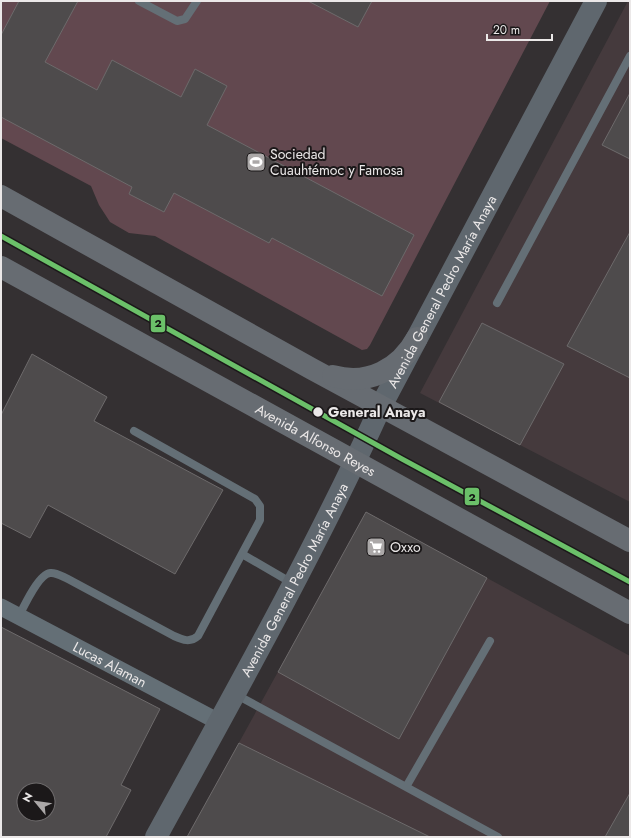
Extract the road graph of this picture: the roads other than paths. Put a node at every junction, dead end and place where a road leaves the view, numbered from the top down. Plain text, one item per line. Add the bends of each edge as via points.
1 (139, 1) edge
2 (197, 1) edge
3 (596, 1) edge
4 (630, 56) edge
5 (1, 196) edge
6 (1, 267) edge
7 (497, 304) dead end
8 (417, 338) junction
9 (312, 369) junction
10 (382, 406) junction
11 (134, 431) dead end
12 (355, 463) junction
13 (630, 541) edge
14 (242, 554) junction
15 (293, 583) junction
16 (1, 607) edge
17 (630, 613) edge
18 (19, 616) junction
19 (490, 641) dead end
20 (235, 693) junction
21 (219, 722) junction
22 (406, 787) junction
23 (156, 837) edge
24 (498, 837) edge

1 - 2 lane via 177,21 185,19
3 - 8 street, Avenida General Pedro María Anaya
4 - 7 lane
5 - 9 highway
6 - 12 highway, Avenida Alfonso Reyes
8 - 9 highway via 404,358 384,372 373,376 362,379 339,378
8 - 10 street, Avenida General Pedro María Anaya
9 - 10 highway
10 - 12 street, Avenida General Pedro María Anaya
10 - 13 highway
11 - 14 lane via 257,502 261,512 260,520
12 - 15 street, Avenida General Pedro María Anaya
12 - 17 highway, Avenida Alfonso Reyes
14 - 15 lane
14 - 18 lane via 194,640 188,641 174,636 51,572 44,574
15 - 20 street, Avenida General Pedro María Anaya
16 - 18 street, Lucas Alaman
18 - 21 street, Lucas Alaman
19 - 22 lane
20 - 21 street, Avenida General Pedro María Anaya
20 - 22 lane
21 - 23 street, Avenida General Pedro María Anaya
22 - 24 lane

